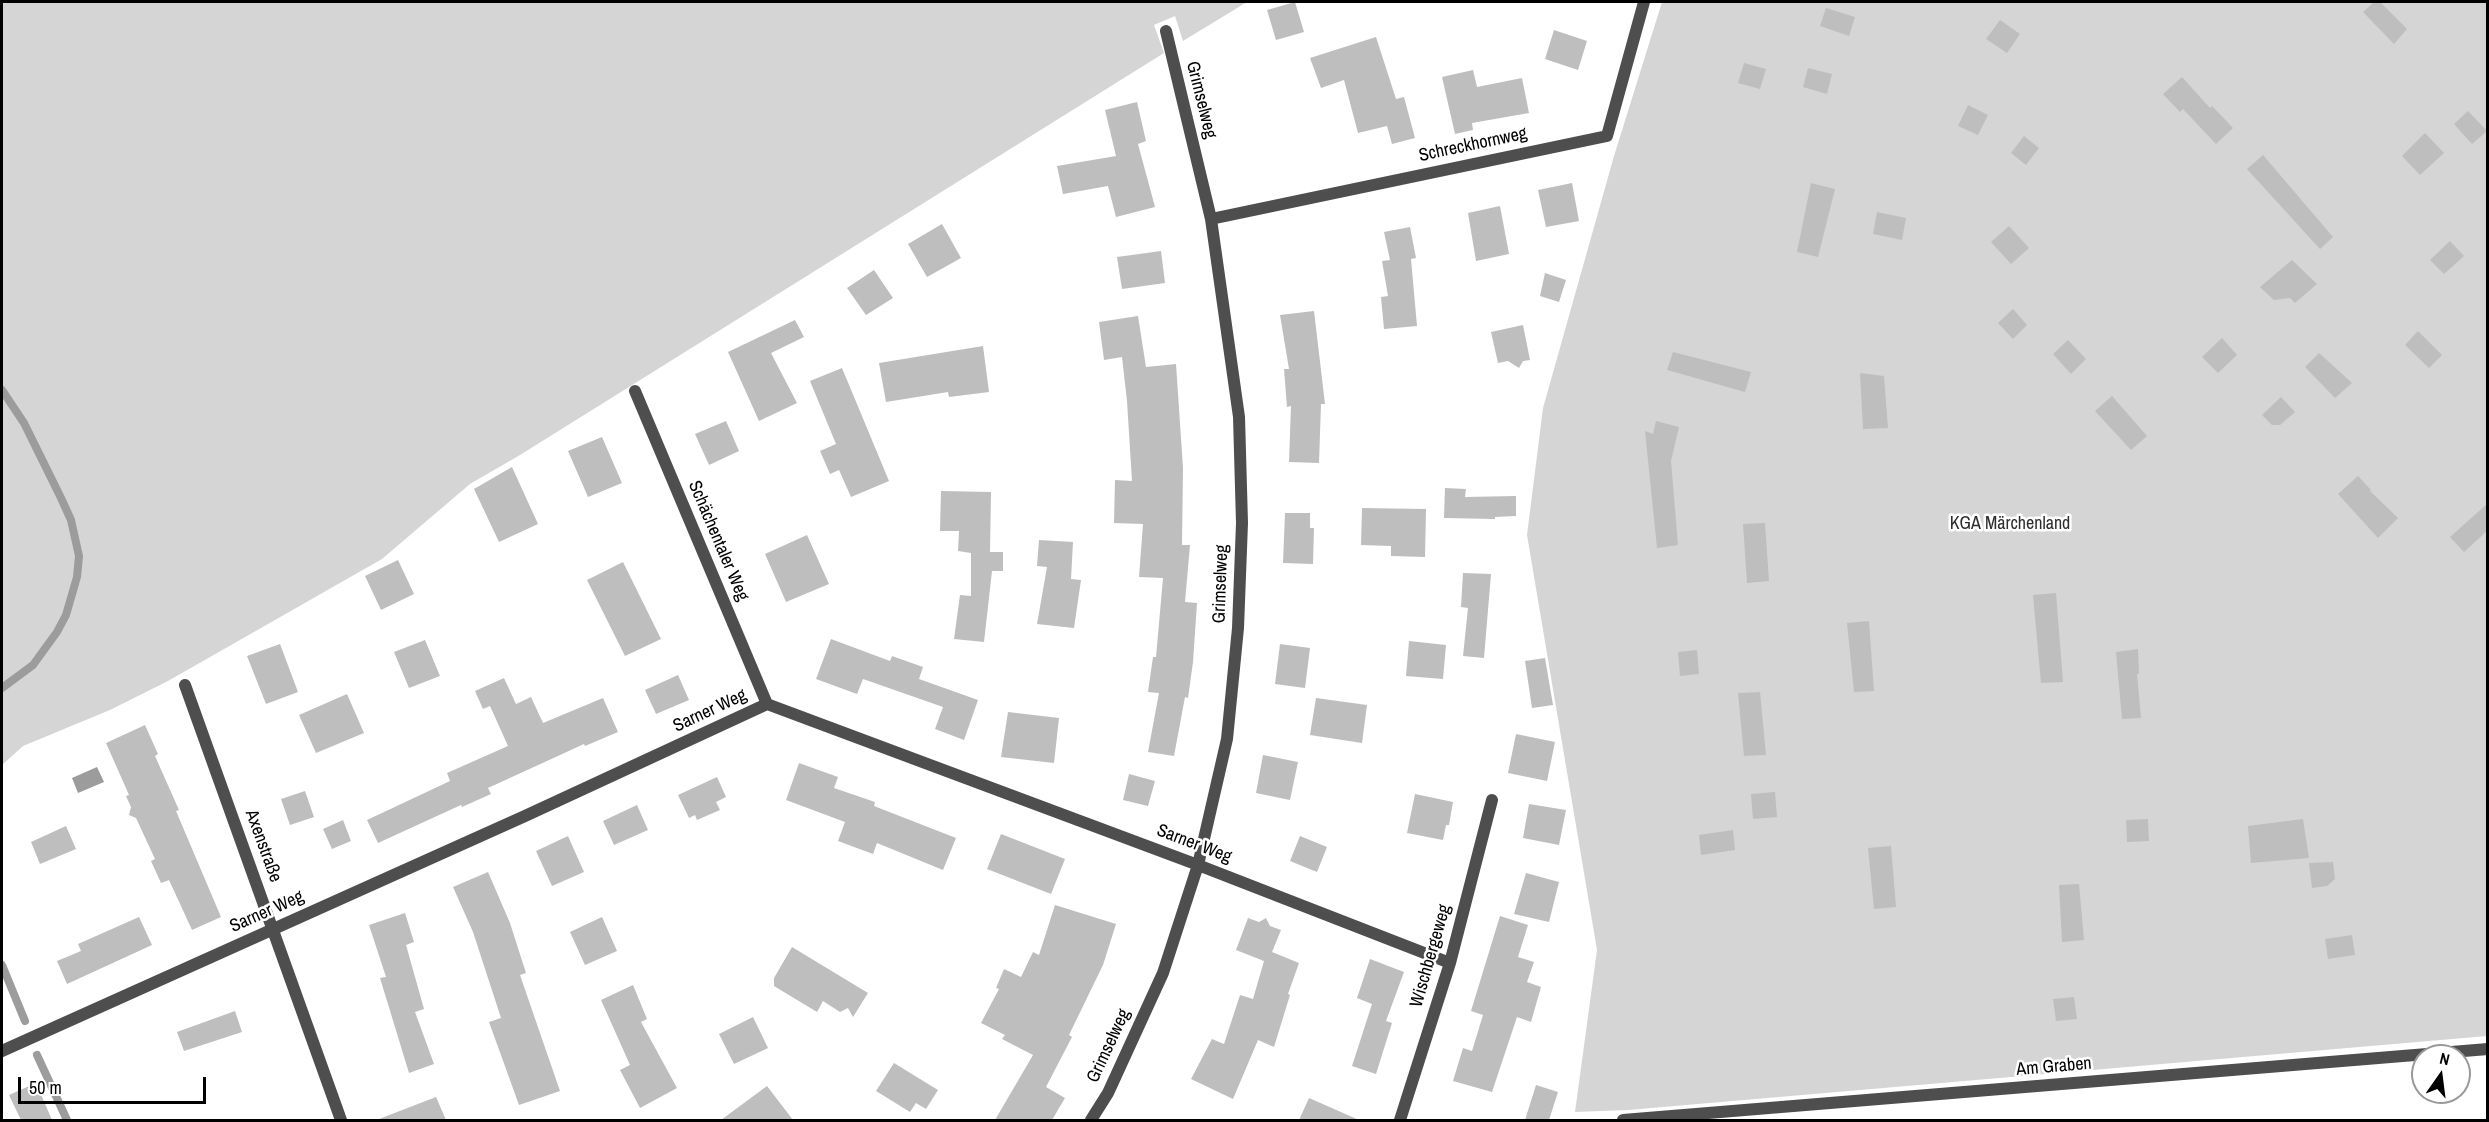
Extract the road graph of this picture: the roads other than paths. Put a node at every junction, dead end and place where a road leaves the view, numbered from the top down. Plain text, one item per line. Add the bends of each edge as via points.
1 (1644, 2) edge
2 (1166, 31) dead end
3 (1211, 219) junction
4 (635, 391) dead end
5 (185, 686) dead end
6 (767, 704) junction
7 (1492, 800) dead end
8 (1198, 865) junction
9 (273, 929) junction
10 (1450, 963) junction
11 (2487, 1049) edge
12 (2, 1051) edge
13 (341, 1120) edge
14 (1091, 1120) edge
15 (1400, 1120) edge
16 (1623, 1120) edge

1 - 3 street, Schreckhornweg via 1607,136
2 - 3 street, Grimselweg
3 - 8 street, Grimselweg via 1239,417 1242,523 1238,628 1227,739
4 - 6 street, Schächentaler Weg
5 - 9 street, Axenstraße
6 - 8 street, Sarner Weg
6 - 9 street, Sarner Weg
7 - 10 street, Wischbergeweg
8 - 10 street, Sarner Weg
8 - 14 street, Grimselweg via 1164,973
9 - 12 street, Sarner Weg
9 - 13 street, Axenstraße
10 - 15 street, Wischbergeweg
11 - 16 street, Am Graben

